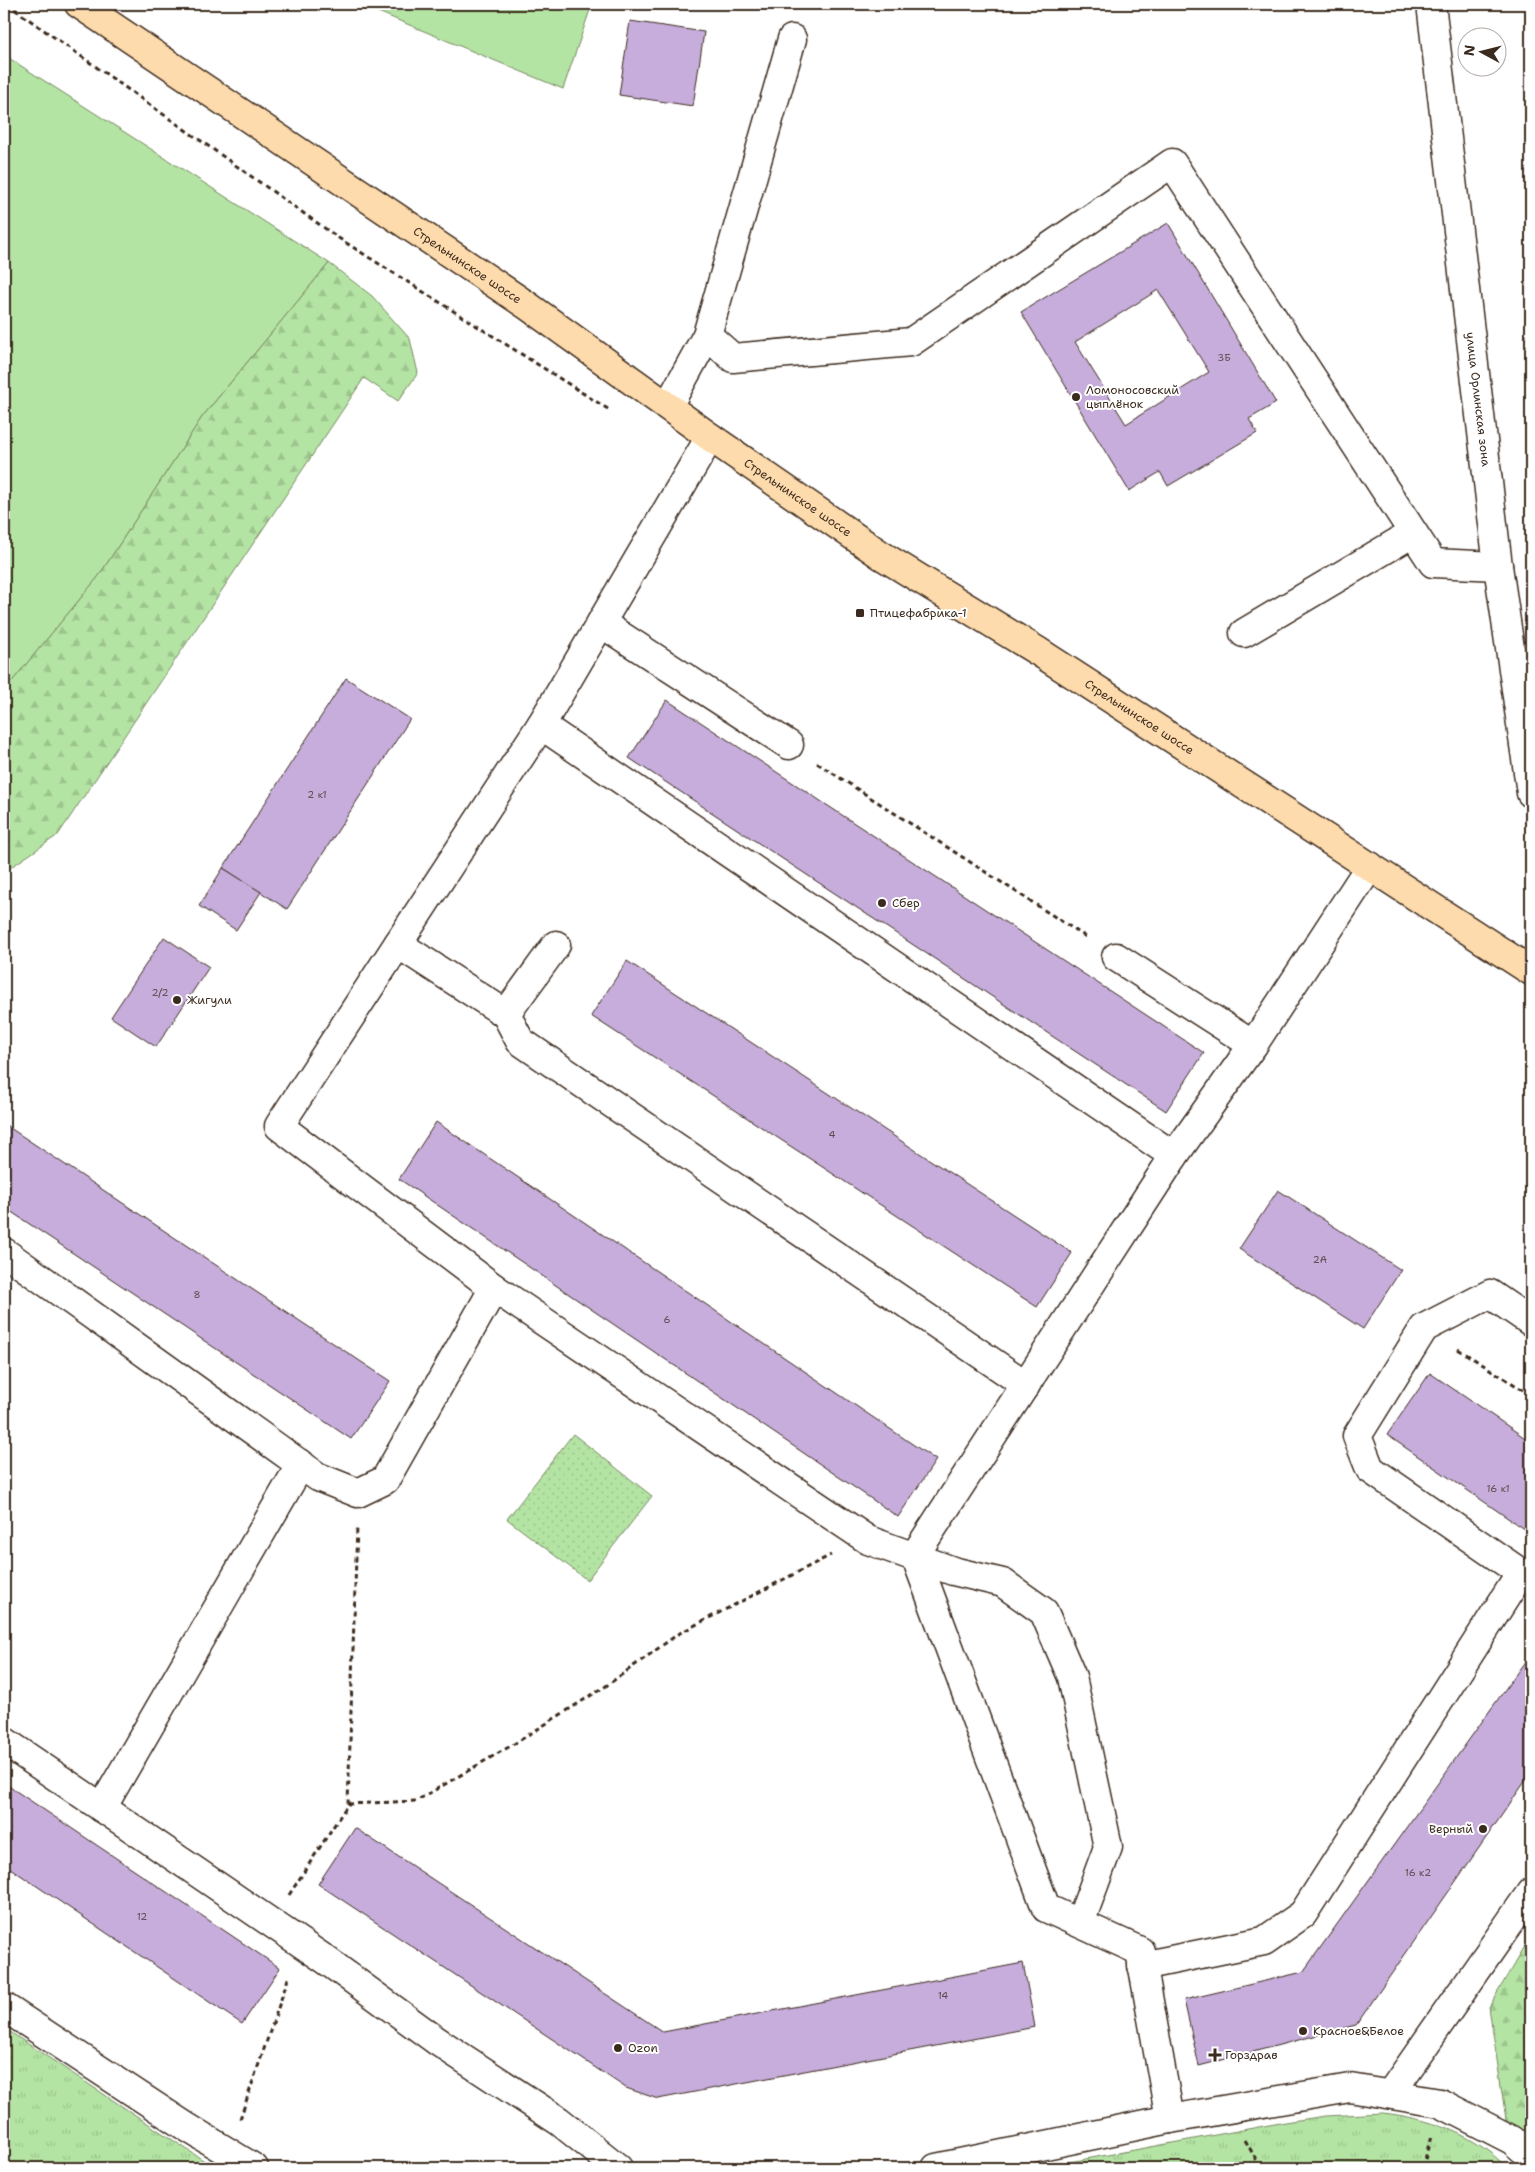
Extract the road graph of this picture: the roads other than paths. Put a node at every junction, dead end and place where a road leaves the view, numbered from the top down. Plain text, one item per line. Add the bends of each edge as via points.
1 (79, 4) edge
2 (1431, 4) edge
3 (792, 39) dead end
4 (707, 335) junction
5 (668, 406) junction
6 (710, 437) junction
7 (1413, 533) junction
8 (1498, 566) junction
9 (601, 623) junction
10 (1244, 633) dead end
11 (541, 725) junction
12 (789, 745) road end
13 (1531, 792) edge
14 (1370, 866) junction
15 (398, 944) junction
16 (556, 945) dead end
17 (1116, 957) road end
18 (1531, 971) edge
19 (506, 1014) junction
20 (1253, 1045) junction
21 (1174, 1156) junction
22 (4, 1252) edge
23 (494, 1288) junction
24 (1531, 1322) edge
25 (1026, 1385) junction
26 (300, 1464) junction
27 (915, 1556) junction
28 (4, 1741) edge
29 (102, 1808) junction
30 (1531, 1892) edge
31 (1080, 1924) junction
32 (1142, 1966) junction
33 (4, 2007) edge
34 (1391, 2094) junction
35 (1170, 2119) junction
36 (1531, 2156) edge
37 (998, 2162) edge
38 (254, 2168) edge
39 (618, 2168) edge
40 (936, 2168) edge

1 - 5 main road, Стрельнинское шоссе via 528,306
2 - 8 street, улица Орлинская зона
3 - 4 street
4 - 5 street
4 - 7 street via 733,358 911,342 1172,163
5 - 6 main road, Стрельнинское шоссе
6 - 9 street
6 - 14 main road, Стрельнинское шоссе via 882,555 1039,652
7 - 8 street via 1433,563
7 - 10 street
8 - 13 street, улица Орлинская зона
9 - 11 street
9 - 12 street
11 - 15 street
11 - 21 street
14 - 18 main road, Стрельнинское шоссе
14 - 20 street
15 - 19 street
15 - 23 street via 279,1126
16 - 19 street
17 - 20 street
19 - 25 street via 520,1041
20 - 21 street
21 - 25 street
22 - 26 street
23 - 26 street via 385,1480 358,1493 318,1477
23 - 27 street via 868,1540
24 - 32 street via 1490,1294 1424,1328 1357,1436 1370,1469 1521,1573 1303,1914 1264,1941
25 - 27 street
26 - 29 street
27 - 31 street via 1046,1908
27 - 31 street via 954,1571 1003,1583 1044,1612 1072,1677 1108,1847
28 - 29 street
29 - 39 street via 271,1922 437,2041 559,2121
30 - 34 street
31 - 32 street via 1140,1951
32 - 35 street
33 - 38 street via 184,2126
34 - 35 street via 1350,2088
34 - 36 street via 1440,2103 1512,2140
35 - 37 street
37 - 40 street

